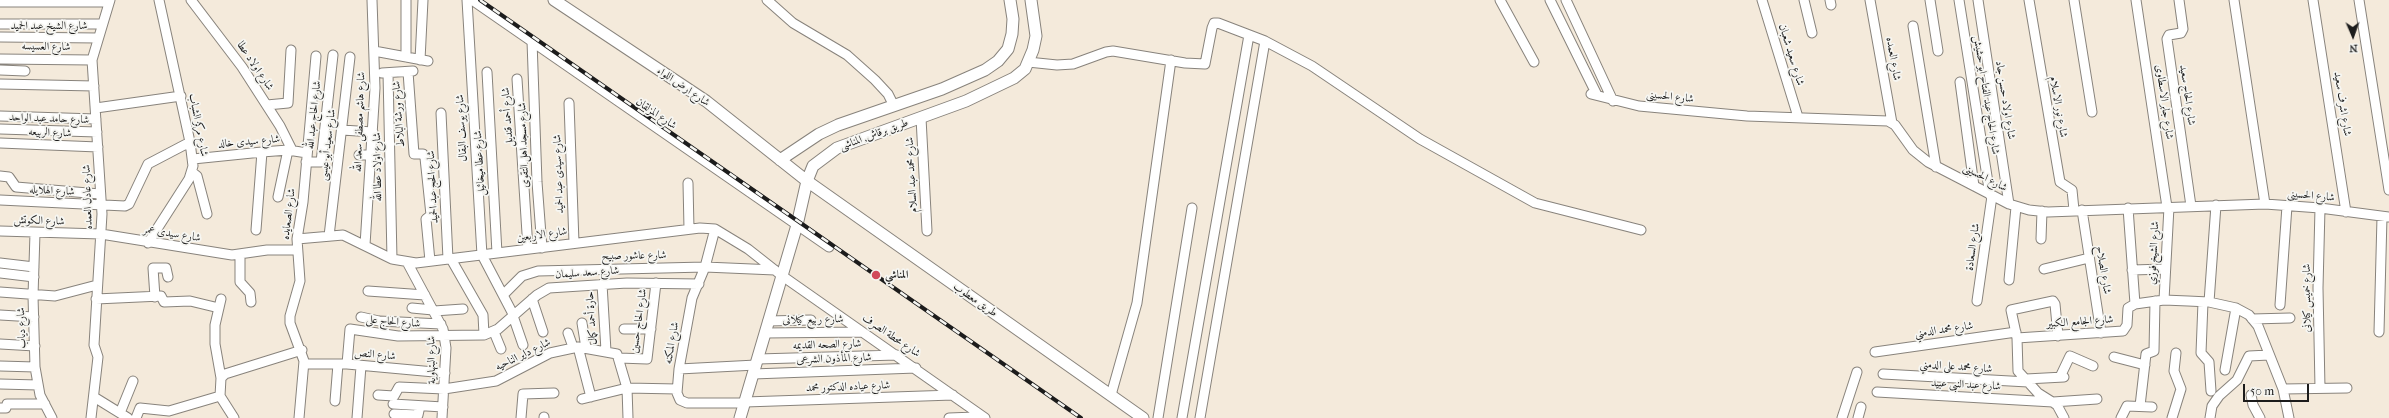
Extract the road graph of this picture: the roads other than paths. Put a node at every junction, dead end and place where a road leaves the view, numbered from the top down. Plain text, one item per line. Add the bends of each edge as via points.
1 (159, 0) edge
2 (191, 0) edge
3 (372, 0) edge
4 (406, 0) edge
5 (423, 0) edge
6 (467, 0) edge
7 (472, 0) edge
8 (554, 0) edge
9 (767, 0) edge
10 (1010, 0) edge
11 (1031, 0) edge
12 (1500, 0) edge
13 (1550, 0) edge
14 (1566, 0) edge
15 (1762, 0) edge
16 (1804, 0) edge
17 (1870, 0) edge
18 (1930, 0) edge
19 (1959, 0) edge
20 (1978, 0) edge
21 (2029, 0) edge
22 (2074, 0) edge
23 (2136, 0) edge
24 (2179, 0) edge
25 (2234, 0) edge
26 (2313, 0) edge
27 (2359, 0) edge
28 (109, 1) edge
29 (0, 2) edge
30 (0, 24) edge
31 (102, 24) junction
32 (1914, 26) dead end
33 (1812, 33) dead end
34 (1249, 34) junction
35 (0, 37) edge
36 (98, 38) junction
37 (532, 41) junction
38 (1264, 41) junction
39 (291, 50) dead end
40 (1938, 51) dead end
41 (374, 52) junction
42 (333, 55) dead end
43 (316, 56) dead end
44 (350, 57) dead end
45 (406, 57) junction
46 (0, 59) edge
47 (92, 60) junction
48 (1171, 60) junction
49 (1028, 62) junction
50 (1534, 62) dead end
51 (0, 70) edge
52 (25, 71) dead end
53 (374, 72) junction
54 (487, 72) dead end
55 (388, 73) junction
56 (517, 79) dead end
57 (1960, 82) dead end
58 (0, 84) edge
59 (94, 86) junction
60 (181, 96) junction
61 (1613, 101) junction
62 (569, 103) dead end
63 (267, 105) junction
64 (894, 106) junction
65 (96, 108) junction
66 (2092, 112) dead end
67 (441, 113) dead end
68 (0, 116) edge
69 (1798, 117) junction
70 (96, 118) junction
71 (921, 118) junction
72 (1892, 123) junction
73 (0, 129) edge
74 (342, 130) junction
75 (97, 132) junction
76 (373, 132) junction
77 (190, 142) junction
78 (0, 143) edge
79 (98, 147) junction
80 (290, 150) junction
81 (262, 152) junction
82 (359, 155) dead end
83 (372, 155) junction
84 (306, 157) junction
85 (193, 159) junction
86 (783, 162) junction
87 (1936, 166) junction
88 (192, 172) junction
89 (0, 176) edge
90 (688, 183) dead end
91 (804, 183) junction
92 (1974, 186) junction
93 (2389, 190) edge
94 (100, 194) junction
95 (1991, 195) junction
96 (278, 197) dead end
97 (0, 200) edge
98 (2265, 204) junction
99 (102, 206) junction
100 (2012, 206) junction
101 (2191, 206) junction
102 (2216, 206) junction
103 (2287, 206) junction
104 (2168, 207) junction
105 (1192, 208) dead end
106 (2128, 208) junction
107 (2320, 208) junction
108 (2078, 210) junction
109 (2042, 211) junction
110 (2346, 212) junction
111 (207, 214) dead end
112 (2386, 217) edge
113 (797, 225) junction
114 (689, 229) junction
115 (715, 229) junction
116 (256, 230) dead end
117 (1641, 230) dead end
118 (0, 231) edge
119 (927, 231) dead end
120 (35, 233) junction
121 (101, 234) junction
122 (329, 236) junction
123 (297, 239) junction
124 (2041, 239) dead end
125 (148, 243) junction
126 (574, 243) junction
127 (365, 245) junction
128 (829, 247) dead end
129 (542, 248) junction
130 (528, 249) junction
131 (297, 250) junction
132 (497, 253) junction
133 (240, 255) junction
134 (482, 255) junction
135 (2089, 258) junction
136 (392, 259) junction
137 (450, 259) junction
138 (430, 261) junction
139 (407, 262) junction
140 (0, 263) edge
141 (34, 267) junction
142 (705, 267) junction
143 (2044, 269) dead end
144 (2166, 269) junction
145 (2132, 270) junction
146 (778, 272) junction
147 (0, 273) edge
148 (34, 277) junction
149 (168, 277) dead end
150 (2009, 280) dead end
151 (656, 283) junction
152 (602, 284) junction
153 (698, 284) junction
154 (97, 285) junction
155 (368, 291) dead end
156 (0, 292) edge
157 (424, 295) junction
158 (33, 296) junction
159 (503, 296) junction
160 (155, 297) junction
161 (96, 299) junction
162 (532, 299) junction
163 (1977, 301) dead end
164 (2159, 301) junction
165 (251, 302) dead end
166 (2206, 302) junction
167 (2134, 304) junction
168 (2280, 305) dead end
169 (412, 308) dead end
170 (2236, 308) junction
171 (463, 309) dead end
172 (434, 311) junction
173 (0, 315) edge
174 (514, 316) junction
175 (34, 317) junction
176 (361, 317) dead end
177 (2290, 318) dead end
178 (2252, 319) junction
179 (812, 320) dead end
180 (768, 321) junction
181 (582, 323) dead end
182 (441, 324) junction
183 (624, 329) dead end
184 (651, 329) junction
185 (494, 332) junction
186 (543, 332) dead end
187 (862, 332) junction
188 (2379, 332) dead end
189 (568, 333) dead end
190 (765, 333) junction
191 (2101, 333) junction
192 (484, 335) junction
193 (2016, 335) junction
194 (2058, 336) junction
195 (444, 337) junction
196 (0, 344) edge
197 (523, 345) dead end
198 (35, 346) junction
199 (579, 347) junction
200 (500, 349) dead end
201 (302, 350) junction
202 (606, 351) junction
203 (1876, 352) dead end
204 (2176, 353) dead end
205 (897, 355) junction
206 (2269, 355) junction
207 (2114, 357) dead end
208 (619, 358) junction
209 (304, 364) junction
210 (342, 364) junction
211 (2145, 365) junction
212 (0, 366) edge
213 (362, 366) junction
214 (756, 366) junction
215 (2093, 366) dead end
216 (36, 367) junction
217 (916, 368) junction
218 (679, 369) junction
219 (2226, 370) dead end
220 (1857, 372) dead end
221 (444, 373) junction
222 (1883, 374) dead end
223 (221, 378) junction
224 (133, 381) dead end
225 (2027, 381) junction
226 (0, 384) edge
227 (38, 385) junction
228 (627, 388) junction
229 (2320, 388) junction
230 (2347, 388) dead end
231 (444, 389) junction
232 (677, 389) junction
233 (2283, 389) junction
234 (2211, 391) dead end
235 (1877, 392) dead end
236 (554, 393) dead end
237 (378, 395) dead end
238 (953, 395) junction
239 (1111, 395) junction
240 (220, 396) junction
241 (2250, 396) dead end
242 (94, 397) junction
243 (2097, 399) dead end
244 (335, 401) dead end
245 (745, 402) junction
246 (2053, 402) junction
247 (44, 404) junction
248 (2140, 406) junction
249 (1861, 407) dead end
250 (2152, 407) dead end
251 (0, 408) edge
252 (443, 408) junction
253 (394, 409) dead end
254 (975, 415) edge
255 (124, 416) edge
256 (52, 418) edge
257 (91, 418) edge
258 (136, 418) edge
259 (234, 418) edge
260 (299, 418) edge
261 (357, 418) edge
262 (442, 418) edge
263 (522, 418) edge
264 (529, 418) edge
265 (628, 418) edge
266 (740, 418) edge
267 (949, 418) edge
268 (985, 418) edge
269 (1143, 418) edge
270 (1158, 418) edge
271 (1182, 418) edge
272 (1200, 418) edge
273 (1842, 418) edge
274 (1858, 418) edge
275 (2064, 418) edge
276 (2121, 418) edge
277 (2172, 418) edge
278 (2210, 418) edge
279 (2260, 418) edge
280 (2289, 418) edge

1 - 60 street, شارع مركز الشباب
2 - 63 street, شارع اولاد عطا via 238,61
3 - 41 street, شارع هاشم مصطفى سعد الله
4 - 45 street
5 - 45 street via 424,60
6 - 134 street, شارع يوسف البقال
7 - 37 street, شارع المزلقان
8 - 86 street, شارع ارض اللواء via 706,102
9 - 64 street via 793,23 847,55 883,90
10 - 64 street, طريق برقاش, المناشى via 1012,34 1008,48 998,61 985,70 942,89
11 - 49 street, طريق برقاش, المناشى via 1036,36
12 - 50 street
13 - 61 street, شارع الحسينى via 1594,95
14 - 61 street
15 - 69 street, شارع سعيد شعبان
16 - 33 street
17 - 72 street, شارع العمده
18 - 40 street
19 - 95 street, شارع الحاج عبد الفتاح ابو حشيش
20 - 100 street, شارع اولاد حسن جاد
21 - 108 street, شارع نور الاسلام via 2060,182 2072,190
22 - 66 street
23 - 104 street, شارع جابر الاسطاوى
24 - 101 street, شارع الحاج سعيد via 2183,29 2180,33 2169,35 2167,39
25 - 98 street
26 - 110 street, شارع اشرف سعيد
27 - 93 street
28 - 29 street
28 - 31 street, شارع عادل العمده
30 - 31 street
31 - 36 street, شارع عادل العمده
32 - 87 street
34 - 38 street
34 - 48 street via 1214,23 1205,64
34 - 271 street
35 - 36 street, شارع الشيخ عبد الحميد
36 - 47 street, شارع عادل العمده
37 - 113 street, شارع المزلقان
37 - 129 street, شارع مسجد اهل التقوى
38 - 117 street via 1312,66 1420,139 1535,203
38 - 272 street
39 - 63 street via 288,103
41 - 45 street
41 - 53 street, شارع هاشم مصطفى سعد الله
42 - 84 street, شارع الحاج عبد الله via 321,162
43 - 84 street, شارع الصعايده
44 - 74 street, شارع سعيد أبو عيسى
46 - 47 street, شارع العسيسه
47 - 59 street, شارع عادل العمده
48 - 49 street via 1113,51 1072,64
48 - 239 street via 1138,304
49 - 71 street, طريق برقاش, المناشى via 1014,78 997,88
51 - 52 street
53 - 55 street
53 - 76 street, شارع هاشم مصطفى سعد الله
54 - 132 street, شارع عطا ميخائيل
55 - 136 street, شارع اولاد عطا الله
55 - 138 street, شارع ورشة البلاط via 411,72 414,154 424,155 425,158 431,215 426,219
56 - 130 street, شارع أحمد قنديل
57 - 92 street
58 - 59 street
59 - 65 street, شارع عادل العمده
60 - 65 street
60 - 77 street, شارع مركز الشباب
61 - 69 street, شارع الحسينى via 1747,116
62 - 126 street, شارع سيدى عبد الحميد
63 - 80 street, شارع اولاد عطا
64 - 86 street, طريق برقاش, المناشى via 819,134
65 - 70 street, شارع عادل العمده
67 - 137 street, شارع الحج عبد الحميد
68 - 70 street
69 - 72 street, شارع الحسينى via 1883,120
70 - 75 street, شارع عادل العمده
71 - 91 street, طريق برقاش, المناشى via 837,148 813,166
71 - 119 street, شارع محمد عبد السلام
72 - 87 street, شارع الحسينى via 1913,150
73 - 75 street, شارع حامد عبد الواحد
74 - 76 street
74 - 122 street, شارع سعيد أبو عيسى
75 - 79 street, شارع عادل العمده
76 - 83 street, شارع هاشم مصطفى سعد الله
77 - 85 street, شارع مركز الشباب
77 - 99 street via 148,164 128,205
78 - 79 street, شارع الربيعه
79 - 94 street, شارع عادل العمده
80 - 81 street, شارع سيدى خالد
80 - 84 street, شارع سيدى خالد
80 - 96 street
81 - 85 street, شارع سيدى خالد
81 - 116 street
82 - 83 street
83 - 127 street, شارع هاشم مصطفى سعد الله
84 - 123 street, شارع الصعايده
85 - 88 street, شارع مركز الشباب
86 - 91 street, شارع ارض اللواء
87 - 92 street, شارع الحسينى
88 - 111 street via 197,176
88 - 125 street, شارع مركز الشباب
89 - 94 street via 9,177 16,187
90 - 114 street
91 - 113 street, طريق برقاش, المناشى
91 - 239 street, طريق معطوب
92 - 95 street, شارع الحسينى
94 - 99 street, شارع عادل العمده
95 - 100 street, شارع الحسينى
95 - 163 street, شارع السعادة
97 - 99 street, شارع الهلايله
98 - 102 street, شارع الحسينى
98 - 103 street, شارع الحسينى
99 - 121 street, شارع عادل العمده
100 - 109 street, شارع الحسينى
100 - 150 street, شارع اولاد حسن جاد
101 - 102 street, شارع الحسينى
101 - 104 street, شارع الحسينى
102 - 166 street
103 - 107 street, شارع الحسينى
103 - 168 street
104 - 106 street, شارع الحسينى
104 - 144 street, شارع الشيخ فوزي
105 - 270 street
106 - 108 street, شارع الحسينى
106 - 145 street
107 - 110 street, شارع الحسينى
107 - 229 street, شارع خميس كيلانى
108 - 109 street, شارع الحسينى
108 - 135 street, شارع الصلاح
109 - 124 street
110 - 112 street, شارع الحسينى
112 - 188 street
113 - 128 street, شارع المزلقان
113 - 146 street, طريق برقاش, المناشى
114 - 115 street, شارع الاربعين
114 - 126 street, شارع الاربعين
115 - 142 street, شارع المكنه
115 - 146 street
118 - 120 street, شارع الكوتش
120 - 121 street, شارع الكوتش
120 - 141 street, شارع دياب
121 - 125 street, شارع سيدى عمر
121 - 154 street, شارع عادل العمده
122 - 123 street, شارع الاربعين
122 - 127 street, شارع الاربعين via 347,236
123 - 131 street, شارع الصعايده
125 - 133 street, شارع سيدى عمر
126 - 129 street, شارع الاربعين
127 - 136 street, شارع الاربعين
129 - 130 street, شارع الاربعين
130 - 132 street, شارع الاربعين
131 - 133 street, شارع سيدى عمر via 267,250
131 - 201 street, شارع الصعايده via 300,281 290,323
132 - 134 street, شارع الاربعين
133 - 165 street via 240,282 250,294
134 - 137 street, شارع الاربعين
134 - 159 street
135 - 143 street
135 - 191 street, شارع الصلاح
136 - 139 street, شارع الاربعين
137 - 138 street, شارع الاربعين
137 - 192 street via 483,315
138 - 139 street, شارع الاربعين
139 - 157 street, شارع البنهاوية
140 - 141 street
141 - 148 street, شارع دياب
142 - 146 street, شارع عاشور صبيح
142 - 153 street, شارع المكنه
142 - 159 street, شارع عاشور صبيح via 538,271 522,276
144 - 145 street
144 - 164 street, شارع الشيخ فوزي
145 - 167 street
146 - 180 street, طريق برقاش, المناشى
146 - 187 street, شارع محطة الصرف
147 - 148 street
148 - 158 street, شارع دياب
149 - 160 street via 166,268 153,268
151 - 152 street, شارع سعد سليمان
151 - 153 street, شارع سعد سليمان
151 - 184 street, شارع الحاج حسين
152 - 162 street, شارع سعد سليمان via 549,288
152 - 202 street, حارة أحمد كمال
153 - 218 street, شارع المكنه via 692,298
154 - 158 street via 66,294
154 - 161 street, شارع عادل العمده
155 - 157 street
156 - 158 street
157 - 172 street, شارع البنهاوية
158 - 175 street, شارع دياب
159 - 174 street
160 - 161 street
160 - 223 street via 161,296 164,302 220,303 214,335
161 - 242 street, شارع عادل العمده via 94,345 98,357
162 - 174 street, شارع سعد سليمان
162 - 186 street
164 - 166 street
164 - 167 street
164 - 211 street, شارع الشيخ فوزي via 2154,351 2146,353
166 - 170 street
166 - 234 street via 2201,353 2209,362
167 - 191 street, شارع الجامع الكبير via 2128,308 2125,330
169 - 172 street
170 - 178 street
170 - 219 street
171 - 172 street
172 - 182 street, شارع البنهاوية
173 - 175 street
174 - 185 street, شارع سعد سليمان
174 - 197 street
175 - 198 street, شارع دياب
176 - 182 street via 379,321
177 - 178 street
178 - 206 street
179 - 180 street
180 - 190 street, طريق برقاش, المناشى
181 - 199 street
182 - 195 street, شارع البنهاوية
183 - 184 street
184 - 208 street, شارع الحاج حسين via 647,359
185 - 192 street, شارع سعد سليمان
185 - 200 street
187 - 190 street, شارع ربيع كيلانى
187 - 205 street, شارع محطة الصرف
189 - 199 street
190 - 214 street, طريق برقاش, المناشى
191 - 194 street, شارع الجامع الكبير
192 - 195 street, شارع سعد سليمان
193 - 194 street, شارع الجامع الكبير
193 - 194 street via 2012,309 2053,301
193 - 203 street, شارع محمد الدمني
193 - 225 street via 2017,368
195 - 210 street, شارع الحاج على via 398,336 350,329
195 - 221 street, شارع البنهاوية
196 - 198 street
198 - 216 street, شارع دياب
199 - 202 street, شارع داير الناحيه
199 - 228 street via 586,398
199 - 231 street, شارع داير الناحيه via 550,353 496,381
201 - 209 street, شارع الصعايده
201 - 223 street via 225,374
202 - 208 street, شارع داير الناحيه via 616,353
204 - 277 street via 2175,374 2182,389
205 - 214 street, شارع الصحه القديمه
205 - 217 street, شارع محطة الصرف
206 - 233 street
206 - 278 street via 2249,356 2237,380 2219,396 2210,409
207 - 211 street
208 - 228 street
209 - 210 street, شارع النص
209 - 260 street, شارع الصعايده
210 - 213 street, شارع النص
210 - 244 street
211 - 248 street
212 - 216 street
213 - 221 street, شارع النص
213 - 261 street
214 - 217 street, شارع المأذون الشرعى
214 - 218 street
214 - 245 street, طريق برقاش, المناشى
215 - 225 street, شارع محمد على الدمني via 2070,356 2063,377
216 - 227 street, شارع دياب
217 - 238 street, شارع محطة الصرف
218 - 232 street, شارع المكنه
220 - 273 street
221 - 231 street, شارع البنهاوية
222 - 225 street, شارع محمد على الدمني
223 - 240 street
224 - 255 street
225 - 246 street via 2038,393
226 - 227 street
227 - 247 street, شارع دياب
228 - 232 street
228 - 265 street
229 - 230 street
229 - 233 street
231 - 237 street, شارع داير الناحيه via 400,387 396,388 394,396
231 - 252 street, شارع البنهاوية
232 - 245 street via 678,396 687,403
233 - 280 street
235 - 246 street, شارع عبد النبى عبيد
236 - 263 street via 523,394
238 - 245 street, شارع عياده الدكتور محمد
238 - 254 street, شارع محطة الصرف
239 - 269 street, طريق معطوب
240 - 258 street via 167,411 140,408
240 - 259 street
241 - 279 street
242 - 255 street
242 - 257 street, شارع عادل العمده
243 - 246 street, شارع عبد النبى عبيد
245 - 266 street, طريق برقاش, المناشى
246 - 275 street
247 - 251 street via 7,404 6,408
247 - 256 street, شارع دياب
248 - 250 street
248 - 276 street via 2127,406
249 - 274 street
252 - 253 street via 420,406 418,415
252 - 262 street, شارع البنهاوية
254 - 267 street
254 - 268 street, شارع محطة الصرف
263 - 264 street

